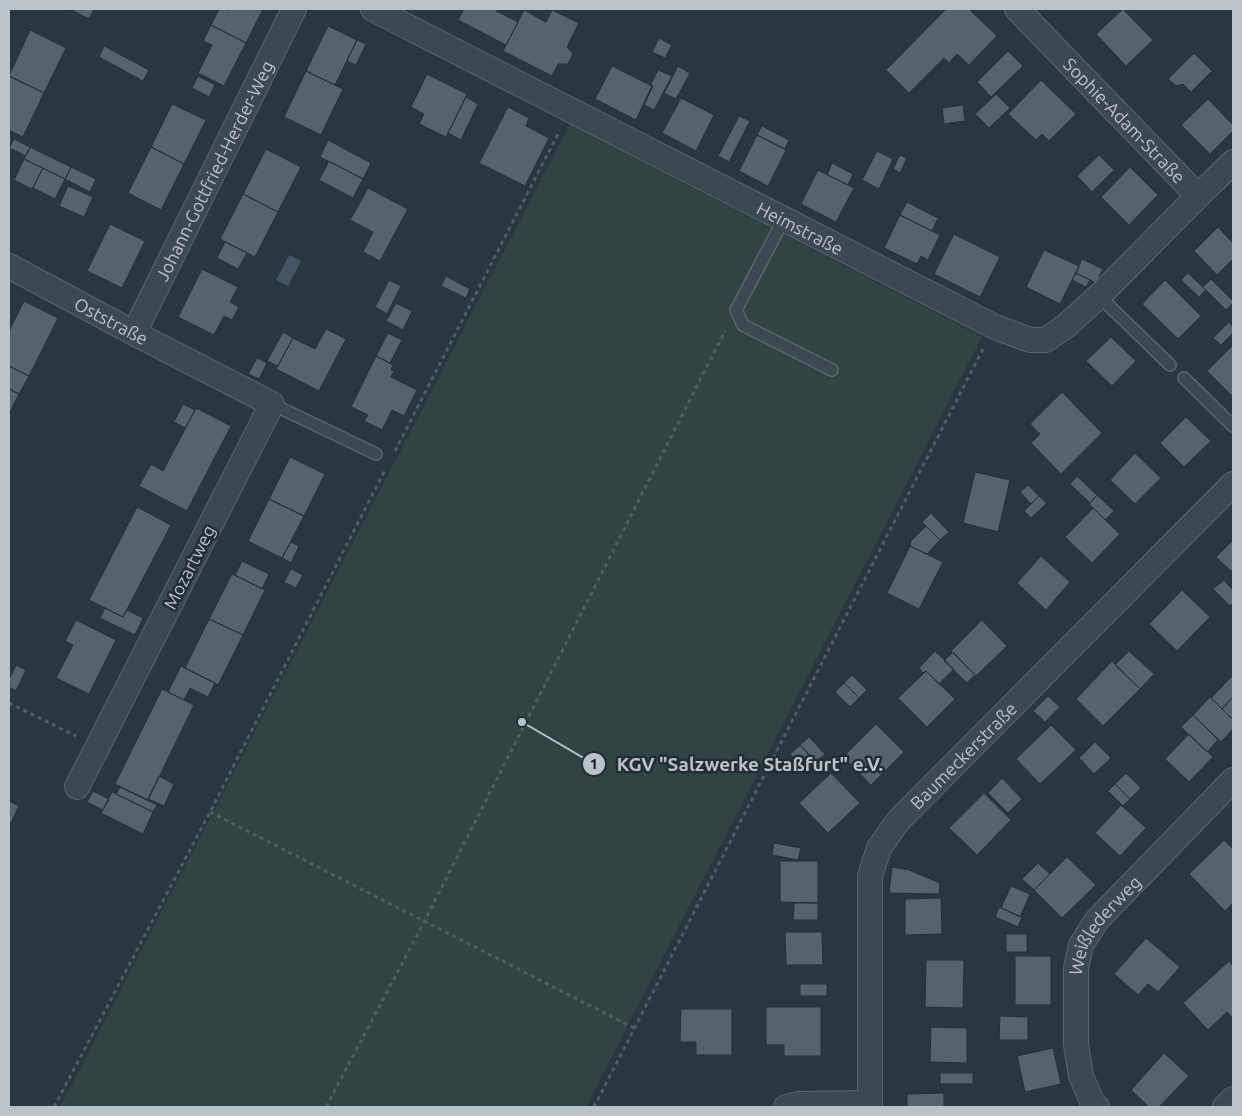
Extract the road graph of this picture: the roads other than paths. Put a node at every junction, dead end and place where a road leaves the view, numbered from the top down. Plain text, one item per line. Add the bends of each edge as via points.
1 (294, 9) edge
2 (373, 9) edge
3 (1017, 9) edge
4 (1233, 162) edge
5 (1198, 196) junction
6 (783, 221) junction
7 (10, 269) edge
8 (1100, 296) junction
9 (134, 333) junction
10 (1170, 365) dead end
11 (832, 370) dead end
12 (1184, 378) dead end
13 (272, 404) junction
14 (1233, 426) edge
15 (376, 454) dead end
16 (1233, 484) edge
17 (1233, 780) edge
18 (77, 787) dead end
19 (1233, 1099) edge
20 (870, 1105) edge
21 (786, 1107) edge
22 (1097, 1107) edge
23 (1225, 1107) edge

1 - 9 street, Johann-Gottfried-Herder-Weg
2 - 6 street, Heimstraße
3 - 5 street, Sophie-Adam-Straße
4 - 5 street, Sophie-Adam-Straße
5 - 8 street, Heimstraße
6 - 8 street, Heimstraße via 995,327 1030,340 1046,340
6 - 11 lane via 736,310 743,325
7 - 9 street, Oststraße
8 - 10 lane
9 - 13 street, Oststraße
12 - 14 lane
13 - 15 lane
13 - 18 street, Mozartweg
16 - 20 street, Baumeckerstraße via 898,821 879,848 870,876
17 - 22 street, Weißlederweg via 1097,920 1081,945 1076,968 1076,1044 1081,1076
19 - 23 street
20 - 21 street, Baumeckerstraße via 798,1104

